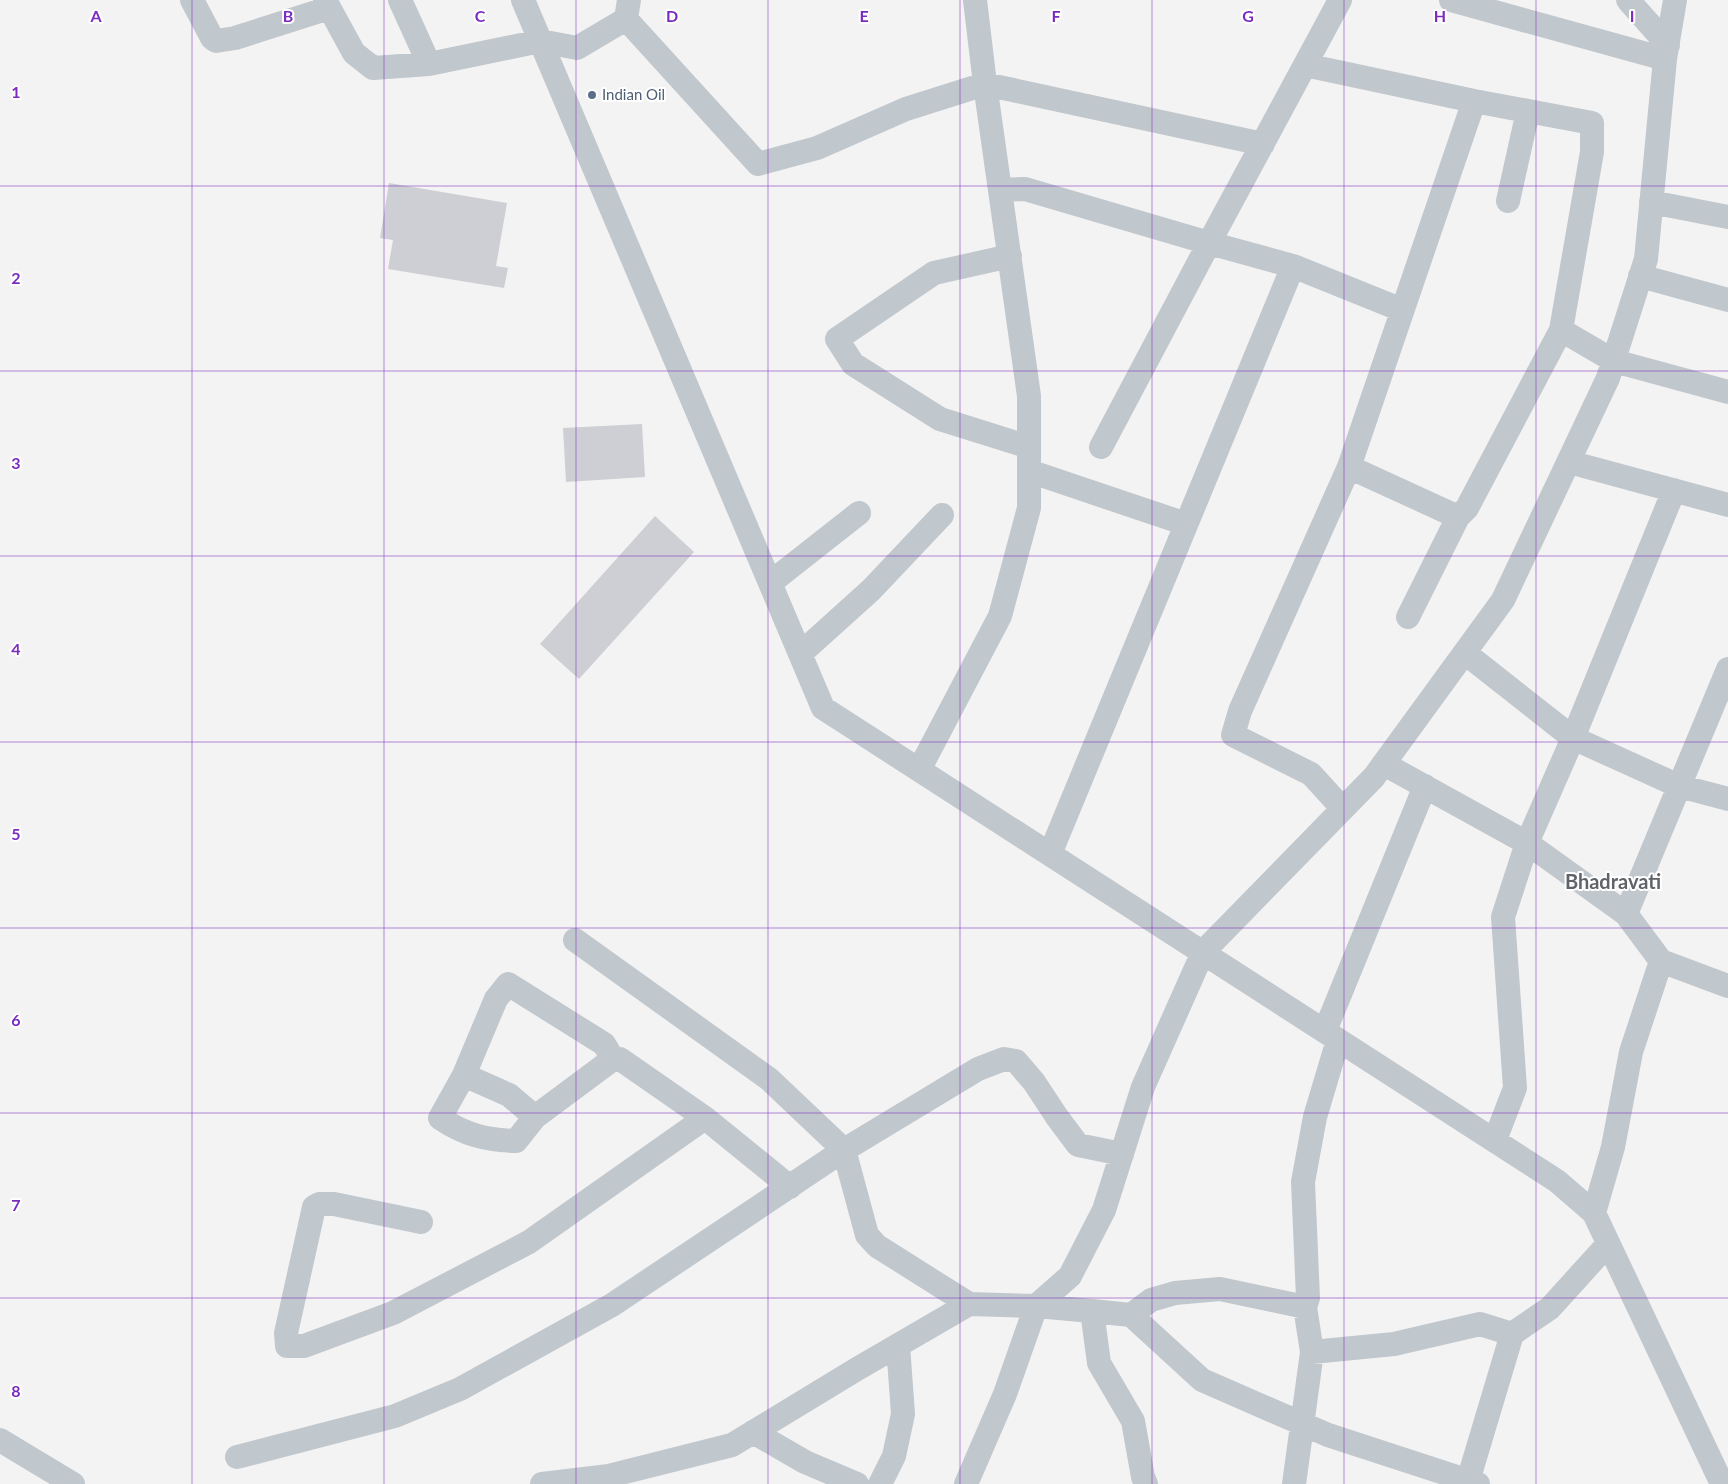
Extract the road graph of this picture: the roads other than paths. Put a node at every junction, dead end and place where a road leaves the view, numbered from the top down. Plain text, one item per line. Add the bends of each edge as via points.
1 (192, 0) edge
2 (400, 0) edge
3 (523, 0) edge
4 (975, 0) edge
5 (1340, 0) edge
6 (1451, 0) edge
7 (1628, 0) edge
8 (1675, 0) edge
9 (327, 4) edge
10 (627, 10) edge
11 (540, 41) junction
12 (1666, 52) junction
13 (428, 64) junction
14 (1305, 65) junction
15 (985, 84) junction
16 (1474, 101) junction
17 (1528, 110) junction
18 (1263, 144) junction
19 (1000, 190) junction
20 (1508, 201) dead end
21 (1651, 202) junction
22 (1728, 217) edge
23 (1209, 243) junction
24 (1010, 256) junction
25 (1293, 266) junction
26 (1640, 276) junction
27 (1728, 300) edge
28 (1402, 310) junction
29 (1561, 330) junction
30 (1614, 361) junction
31 (1728, 392) edge
32 (1029, 447) junction
33 (1101, 447) dead end
34 (1569, 462) junction
35 (1349, 466) junction
36 (1029, 471) junction
37 (1674, 490) junction
38 (1728, 504) edge
39 (859, 513) dead end
40 (942, 515) dead end
41 (1458, 517) junction
42 (1186, 524) junction
43 (770, 584) junction
44 (1408, 617) dead end
45 (1465, 653) junction
46 (800, 654) junction
47 (1728, 669) edge
48 (1573, 738) junction
49 (1384, 764) junction
50 (919, 770) junction
51 (1424, 786) junction
52 (1679, 786) junction
53 (1728, 800) edge
54 (1343, 809) junction
55 (1527, 843) junction
56 (1050, 854) junction
57 (1626, 914) junction
58 (575, 940) dead end
59 (1203, 952) junction
60 (1661, 961) junction
61 (1728, 986) edge
62 (1331, 1035) junction
63 (613, 1059) junction
64 (464, 1075) junction
65 (535, 1116) junction
66 (705, 1118) junction
67 (1495, 1140) junction
68 (844, 1150) junction
69 (1122, 1154) junction
70 (790, 1187) junction
71 (1594, 1213) junction
72 (421, 1222) dead end
73 (1608, 1244) junction
74 (969, 1304) junction
75 (1036, 1306) junction
76 (1305, 1307) junction
77 (1092, 1311) junction
78 (1131, 1315) junction
79 (1512, 1334) junction
80 (898, 1345) junction
81 (1312, 1352) junction
82 (1303, 1425) junction
83 (753, 1432) junction
84 (0, 1440) edge
85 (237, 1457) dead end
86 (657, 1474) edge
87 (1436, 1478) edge
88 (1143, 1482) edge
89 (1473, 1483) edge
90 (73, 1484) edge
91 (542, 1484) edge
92 (857, 1484) edge
93 (880, 1484) edge
94 (966, 1484) edge
95 (1294, 1484) edge
96 (1722, 1484) edge

1 - 9 street via 216,41 235,38
2 - 13 street
3 - 11 street
4 - 15 street
5 - 14 street
6 - 12 street
7 - 12 street
8 - 12 street
9 - 13 street via 354,53 374,68
10 - 11 street via 577,48
10 - 15 street via 758,164 817,148 906,109
11 - 13 street
11 - 43 street
12 - 21 street
14 - 16 street
14 - 18 street
15 - 18 street
15 - 19 street
16 - 17 street
16 - 28 street
17 - 20 street
17 - 29 street via 1592,123 1592,152
18 - 23 street
19 - 23 street via 1025,189
19 - 24 street
21 - 22 street
21 - 26 street via 1646,259
23 - 25 street
23 - 33 street
24 - 32 street via 1029,396
24 - 32 street via 934,273 837,339 853,364 940,419
25 - 28 street
25 - 42 street
26 - 27 street
26 - 30 street
28 - 35 street
29 - 30 street
29 - 41 street via 1468,508
30 - 31 street
30 - 34 street
32 - 36 street
34 - 37 street
34 - 45 street via 1504,600
35 - 41 street
35 - 54 street via 1240,711 1233,735 1311,774
36 - 42 street
36 - 50 street via 1029,508 1000,616
37 - 38 street
37 - 48 street
39 - 43 street
40 - 46 street via 872,590
41 - 44 street
42 - 56 street
43 - 46 street
45 - 48 street
45 - 49 street
46 - 50 street via 823,708
47 - 52 street
48 - 52 street
48 - 55 street
49 - 51 street
49 - 54 street
50 - 56 street
51 - 55 street
51 - 62 street
52 - 53 street
52 - 57 street
54 - 59 street
55 - 57 street
55 - 67 street via 1503,917 1515,1088
56 - 59 street
57 - 60 street
58 - 68 street via 769,1079
59 - 62 street
59 - 69 street via 1143,1087
60 - 61 street
60 - 71 street via 1631,1052 1613,1147
62 - 67 street
62 - 76 street via 1303,1182 1308,1298
63 - 64 street via 604,1044 508,984 496,999
63 - 65 street
63 - 66 street via 620,1059
64 - 65 street via 509,1095
64 - 65 street via 440,1118 458,1130 493,1140 516,1140
66 - 70 street
66 - 72 street via 529,1242 393,1313 304,1346 288,1346 286,1333 314,1207 334,1204
67 - 71 street via 1557,1181
68 - 69 street via 978,1068 1004,1059 1016,1061 1078,1144
68 - 70 street
68 - 74 street via 867,1235 877,1246
69 - 75 street via 1104,1210 1070,1276
70 - 85 street via 612,1305 460,1388 395,1416
71 - 73 street
73 - 79 street via 1550,1308
73 - 96 street
74 - 75 street
74 - 80 street
75 - 77 street
75 - 94 street via 1005,1394
76 - 78 street via 1220,1288 1175,1293 1151,1300
76 - 81 street
77 - 78 street
77 - 88 street via 1099,1363 1133,1421
78 - 82 street via 1202,1380
79 - 81 street via 1480,1324 1394,1344
79 - 89 street
80 - 83 street
80 - 93 street via 903,1414 894,1456
81 - 82 street
82 - 87 street
82 - 95 street
83 - 86 street via 732,1445
83 - 92 street via 805,1462
84 - 90 street
86 - 91 street
87 - 89 street

